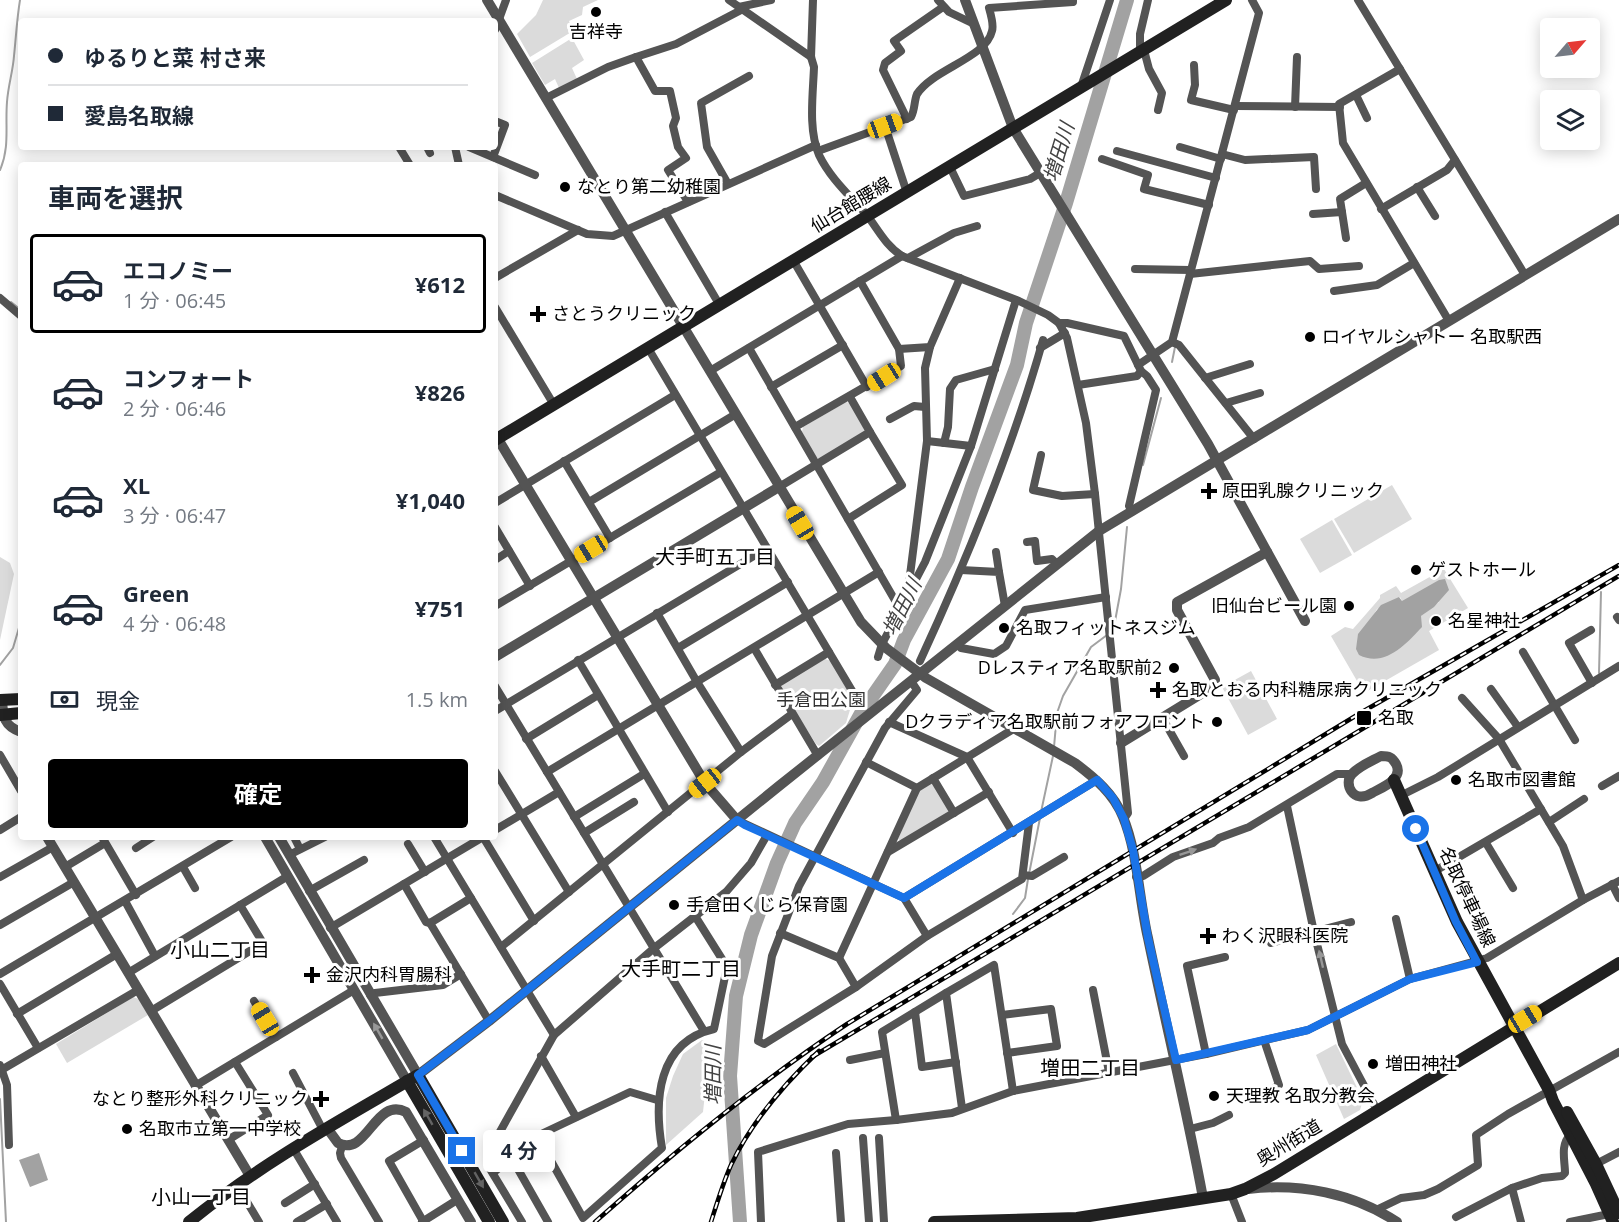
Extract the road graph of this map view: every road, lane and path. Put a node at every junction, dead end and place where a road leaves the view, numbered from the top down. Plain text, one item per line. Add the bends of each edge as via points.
1 (487, 0) edge
2 (506, 0) edge
3 (729, 0) edge
4 (771, 0) edge
5 (813, 0) edge
6 (965, 0) edge
7 (1073, 0) edge
8 (1110, 0) edge
9 (1148, 0) edge
10 (1226, 0) edge
11 (1252, 0) edge
12 (1358, 0) edge
13 (940, 3) edge
14 (1010, 3) edge
15 (988, 4) edge
16 (741, 8) junction
17 (494, 18) edge
18 (498, 22) edge
19 (974, 24) junction
20 (498, 26) edge
21 (983, 48) junction
22 (1142, 51) junction
23 (636, 57) junction
24 (812, 57) junction
25 (1297, 57) dead end
26 (1194, 65) dead end
27 (1400, 69) junction
28 (749, 76) dead end
29 (1083, 86) junction
30 (1356, 94) junction
31 (546, 98) junction
32 (1237, 107) junction
33 (1295, 107) junction
34 (1340, 107) junction
35 (1158, 110) dead end
36 (1367, 118) dead end
37 (907, 119) junction
38 (498, 122) edge
39 (885, 126) junction
40 (1012, 128) junction
41 (498, 144) edge
42 (1180, 147) dead end
43 (817, 148) junction
44 (476, 150) edge
45 (496, 150) edge
46 (1117, 151) dead end
47 (1222, 156) junction
48 (493, 157) junction
49 (1102, 159) dead end
50 (1455, 160) junction
51 (950, 167) junction
52 (1040, 173) junction
53 (535, 175) dead end
54 (1216, 178) junction
55 (1366, 183) junction
56 (728, 184) junction
57 (1417, 187) junction
58 (1316, 189) dead end
59 (907, 193) junction
60 (498, 196) edge
61 (687, 202) junction
62 (1209, 206) junction
63 (1381, 209) junction
64 (665, 212) junction
65 (1342, 212) junction
66 (1313, 214) dead end
67 (868, 216) junction
68 (1435, 216) dead end
69 (1619, 219) edge
70 (977, 226) dead end
71 (578, 230) junction
72 (626, 230) junction
73 (1346, 238) dead end
74 (905, 257) junction
75 (793, 260) junction
76 (1414, 263) junction
77 (1359, 266) dead end
78 (1136, 268) dead end
79 (1190, 272) junction
80 (1525, 275) junction
81 (498, 276) edge
82 (960, 278) junction
83 (860, 281) junction
84 (1334, 291) dead end
85 (0, 298) edge
86 (1018, 301) junction
87 (720, 304) junction
88 (819, 305) junction
89 (498, 312) edge
90 (18, 313) edge
91 (1449, 321) junction
92 (1059, 323) junction
93 (683, 327) junction
94 (1065, 333) junction
95 (1175, 344) junction
96 (843, 345) junction
97 (930, 347) junction
98 (648, 348) junction
99 (749, 348) junction
100 (900, 349) junction
101 (1153, 356) junction
102 (1251, 364) dead end
103 (1139, 368) junction
104 (995, 369) junction
105 (710, 371) junction
106 (1204, 378) junction
107 (1078, 385) junction
108 (771, 387) junction
109 (867, 387) junction
110 (1260, 393) dead end
111 (675, 395) junction
112 (850, 397) junction
113 (1226, 403) junction
114 (554, 405) junction
115 (925, 407) junction
116 (736, 414) junction
117 (890, 419) dead end
118 (795, 427) junction
119 (870, 432) junction
120 (699, 436) junction
121 (498, 439) edge
122 (1254, 439) junction
123 (927, 441) junction
124 (498, 442) edge
125 (944, 443) junction
126 (971, 446) junction
127 (1041, 455) dead end
128 (1218, 460) junction
129 (564, 461) junction
130 (816, 465) junction
131 (721, 472) junction
132 (526, 484) junction
133 (779, 487) junction
134 (1095, 494) junction
135 (498, 501) edge
136 (589, 502) junction
137 (743, 509) junction
138 (1132, 512) junction
139 (848, 519) junction
140 (1099, 531) junction
141 (498, 532) edge
142 (610, 538) junction
143 (1034, 541) dead end
144 (767, 548) junction
145 (509, 551) junction
146 (996, 552) dead end
147 (1267, 552) junction
148 (498, 558) edge
149 (572, 561) junction
150 (1058, 564) junction
151 (961, 570) junction
152 (879, 572) junction
153 (999, 572) junction
154 (788, 582) junction
155 (530, 586) junction
156 (843, 594) junction
157 (908, 594) junction
158 (593, 597) junction
159 (1106, 597) junction
160 (498, 604) edge
161 (1005, 606) junction
162 (900, 609) junction
163 (657, 613) junction
164 (807, 616) junction
165 (1305, 621) dead end
166 (1591, 630) dead end
167 (616, 637) junction
168 (958, 644) junction
169 (884, 646) junction
170 (926, 647) junction
171 (678, 648) junction
172 (754, 648) junction
173 (829, 652) junction
174 (1523, 652) dead end
175 (498, 655) edge
176 (878, 657) dead end
177 (578, 660) junction
178 (933, 664) junction
179 (1619, 666) edge
180 (914, 674) junction
181 (697, 682) junction
182 (1592, 683) junction
183 (775, 685) junction
184 (1491, 689) dead end
185 (498, 691) edge
186 (598, 695) junction
187 (1462, 698) dead end
188 (18, 699) edge
189 (857, 699) dead end
190 (1, 700) edge
191 (506, 704) junction
192 (657, 705) junction
193 (1554, 706) junction
194 (498, 709) edge
195 (18, 713) edge
196 (792, 714) junction
197 (1, 716) edge
198 (1163, 719) junction
199 (889, 722) junction
200 (1518, 727) junction
201 (1014, 728) junction
202 (618, 729) junction
203 (18, 730) edge
204 (526, 739) junction
205 (1499, 739) junction
206 (1575, 740) dead end
207 (1121, 743) junction
208 (741, 752) junction
209 (0, 755) edge
210 (818, 756) junction
211 (1184, 756) dead end
212 (968, 757) junction
213 (866, 762) junction
214 (547, 772) junction
215 (644, 774) junction
216 (1352, 774) junction
217 (498, 776) edge
218 (1619, 776) edge
219 (933, 778) junction
220 (1097, 780) junction
221 (1394, 780) junction
222 (705, 783) junction
223 (18, 786) edge
224 (1602, 786) dead end
225 (917, 788) junction
226 (559, 792) junction
227 (989, 792) junction
228 (1402, 795) junction
229 (1584, 799) dead end
230 (634, 802) dead end
231 (1287, 806) junction
232 (1541, 809) junction
233 (668, 812) junction
234 (954, 813) junction
235 (521, 815) junction
236 (574, 817) junction
237 (18, 819) edge
238 (1124, 819) junction
239 (737, 820) junction
240 (1032, 821) junction
241 (1549, 822) junction
242 (498, 828) edge
243 (0, 830) edge
244 (584, 833) junction
245 (1013, 833) junction
246 (767, 836) junction
247 (102, 840) edge
248 (104, 840) edge
249 (148, 840) edge
250 (226, 840) edge
251 (267, 840) edge
252 (281, 840) edge
253 (296, 840) edge
254 (319, 840) edge
255 (436, 840) edge
256 (478, 840) edge
257 (485, 840) edge
258 (50, 842) edge
259 (1486, 843) junction
260 (408, 844) dead end
261 (136, 848) dead end
262 (300, 849) junction
263 (888, 852) junction
264 (289, 855) junction
265 (814, 856) junction
266 (1064, 857) dead end
267 (447, 859) junction
268 (364, 860) dead end
269 (603, 864) junction
270 (65, 867) junction
271 (183, 867) junction
272 (1435, 871) junction
273 (425, 872) junction
274 (1026, 875) junction
275 (288, 876) junction
276 (0, 877) edge
277 (1136, 877) junction
278 (74, 882) junction
279 (1616, 882) edge
280 (404, 884) junction
281 (873, 884) junction
282 (195, 888) dead end
283 (1513, 888) dead end
284 (309, 891) junction
285 (568, 892) junction
286 (136, 895) junction
287 (471, 898) junction
288 (904, 898) junction
289 (1619, 898) edge
290 (1583, 900) junction
291 (125, 901) junction
292 (240, 905) junction
293 (629, 908) junction
294 (695, 916) junction
295 (96, 918) junction
296 (1396, 919) dead end
297 (534, 921) junction
298 (1351, 922) dead end
299 (430, 923) junction
300 (0, 925) edge
301 (330, 928) junction
302 (1314, 932) junction
303 (780, 933) junction
304 (927, 936) junction
305 (1271, 943) dead end
306 (501, 947) junction
307 (653, 949) junction
308 (117, 954) junction
309 (155, 956) junction
310 (1225, 957) dead end
311 (839, 958) junction
312 (1477, 962) junction
313 (1619, 963) edge
314 (128, 973) junction
315 (0, 974) edge
316 (461, 974) junction
317 (1410, 979) junction
318 (0, 984) edge
319 (856, 987) junction
320 (138, 990) junction
321 (354, 990) junction
322 (527, 990) junction
323 (1093, 990) dead end
324 (946, 993) junction
325 (370, 995) junction
326 (254, 1001) dead end
327 (151, 1011) junction
328 (915, 1012) junction
329 (17, 1014) junction
330 (1002, 1015) junction
331 (1334, 1016) junction
332 (489, 1021) junction
333 (1513, 1027) junction
334 (704, 1031) junction
335 (554, 1035) junction
336 (276, 1036) junction
337 (1264, 1040) junction
338 (38, 1048) junction
339 (1619, 1052) edge
340 (885, 1053) junction
341 (1007, 1053) junction
342 (1206, 1054) junction
343 (541, 1056) junction
344 (850, 1060) dead end
345 (1176, 1060) junction
346 (235, 1062) junction
347 (956, 1062) junction
348 (1, 1067) edge
349 (1109, 1072) junction
350 (293, 1073) dead end
351 (412, 1078) junction
352 (195, 1086) junction
353 (1549, 1090) junction
354 (1013, 1091) junction
355 (1257, 1099) dead end
356 (657, 1100) junction
357 (962, 1108) junction
358 (1377, 1110) junction
359 (1229, 1115) dead end
360 (576, 1117) junction
361 (896, 1120) junction
362 (325, 1129) junction
363 (1190, 1129) junction
364 (1570, 1135) junction
365 (537, 1136) junction
366 (863, 1138) dead end
367 (879, 1138) dead end
368 (228, 1140) junction
369 (424, 1140) junction
370 (9, 1145) dead end
371 (342, 1146) junction
372 (293, 1148) junction
373 (1619, 1152) edge
374 (836, 1153) dead end
375 (511, 1157) junction
376 (1596, 1164) junction
377 (493, 1173) junction
378 (1274, 1174) junction
379 (250, 1176) junction
380 (237, 1185) junction
381 (315, 1185) junction
382 (1287, 1187) junction
383 (1512, 1188) junction
384 (1245, 1189) junction
385 (1231, 1194) junction
386 (1203, 1198) junction
387 (457, 1200) junction
388 (285, 1203) dead end
389 (327, 1204) junction
390 (1376, 1210) junction
391 (1616, 1215) edge
392 (1456, 1217) dead end
393 (580, 1220) edge
394 (1077, 1220) edge
395 (1026, 1221) edge
396 (1392, 1221) edge
397 (189, 1222) edge
398 (259, 1222) edge
399 (297, 1222) edge
400 (338, 1222) edge
401 (379, 1222) edge
402 (423, 1222) edge
403 (471, 1222) edge
404 (489, 1222) edge
405 (503, 1222) edge
406 (522, 1222) edge
407 (548, 1222) edge
408 (761, 1222) edge
409 (841, 1222) edge
410 (869, 1222) edge
411 (884, 1222) edge
412 (934, 1222) edge
413 (1242, 1222) edge
414 (1521, 1222) edge
415 (1570, 1222) edge

1 - 17 street
2 - 18 street
3 - 16 street
4 - 16 street
5 - 24 street
6 - 19 street
7 - 14 street
8 - 29 street
9 - 22 street via 1142,23
10 - 22 main road, 仙台館腰線
11 - 32 street via 1259,13
12 - 27 street
13 - 19 street
13 - 37 street via 894,41 901,51 885,63 883,70
14 - 15 street
15 - 21 street via 992,31
16 - 23 street via 676,44
16 - 24 street
19 - 21 street
20 - 31 street
21 - 37 street via 933,78 916,95 915,110
21 - 40 street
22 - 29 main road, 仙台館腰線
22 - 35 street via 1162,93
23 - 31 street
23 - 61 street via 655,91 670,91 678,147 686,158 668,170
24 - 43 street
25 - 33 street
26 - 32 street via 1191,100
27 - 30 street
27 - 50 street
28 - 56 street via 701,103 707,147
29 - 40 main road, 仙台館腰線
30 - 34 street
30 - 36 street
31 - 72 street
32 - 33 street
32 - 47 street
33 - 34 street
34 - 55 street via 1343,143
37 - 39 street
38 - 41 street via 505,125
39 - 43 street
39 - 59 street
40 - 51 main road, 仙台館腰線
40 - 52 street
42 - 47 street
43 - 56 street
43 - 67 street via 836,180
44 - 48 street
45 - 48 street
46 - 54 street
47 - 54 street
47 - 58 street via 1245,160 1314,157
48 - 53 street
49 - 62 street via 1148,175 1144,189
50 - 57 street via 1447,170
50 - 80 street
51 - 52 street via 964,196
51 - 59 main road, 仙台館腰線
52 - 101 street
54 - 62 street
55 - 63 street
55 - 65 street via 1340,199
56 - 61 street
57 - 63 street
57 - 68 street
59 - 67 main road, 仙台館腰線
60 - 71 street
61 - 64 street
62 - 79 street
63 - 76 street
64 - 72 street
64 - 87 street
65 - 66 street
65 - 73 street
67 - 74 street via 885,242
67 - 75 main road, 仙台館腰線
69 - 80 street
70 - 74 street
71 - 72 street via 613,236
71 - 81 street
72 - 93 street
74 - 82 street
74 - 83 street
75 - 87 main road, 仙台館腰線
75 - 88 street
76 - 84 street via 1377,285
76 - 91 street
77 - 79 street via 1319,269 1310,261
78 - 79 street
79 - 95 street
80 - 91 street
82 - 86 street
82 - 97 street
83 - 88 street
83 - 100 street
85 - 90 street
86 - 92 street
86 - 104 street
87 - 93 main road, 仙台館腰線
88 - 96 street
88 - 99 street
89 - 114 street
91 - 122 street
92 - 94 street
92 - 103 street via 1124,336
93 - 98 main road, 仙台館腰線
93 - 105 street
94 - 107 street
94 - 151 street via 1041,344 1027,394
95 - 101 street
95 - 106 street
96 - 108 street
96 - 109 street
97 - 100 street
97 - 115 street via 925,368
98 - 111 street
98 - 114 main road, 仙台館腰線
99 - 105 street
99 - 108 street
100 - 109 street via 901,366
101 - 103 street
101 - 128 street
102 - 106 street
103 - 107 street via 1137,376
103 - 138 street via 1156,395 1129,506
104 - 125 street via 952,383
104 - 126 street
105 - 116 street
106 - 113 street
107 - 134 street
108 - 118 street
109 - 112 street
110 - 113 street
111 - 120 street
111 - 129 street
112 - 118 street
112 - 119 street
113 - 122 street
114 - 121 main road, 仙台館腰線
115 - 117 street via 914,406
115 - 123 street
116 - 120 street
116 - 133 street
118 - 130 street
119 - 130 street
119 - 139 street via 902,484
120 - 131 street
120 - 136 street
122 - 128 street
123 - 125 street
123 - 157 street
124 - 132 street
125 - 126 street
126 - 157 street via 925,562
127 - 134 street via 1033,490 1062,496
128 - 138 street
128 - 147 street
129 - 132 street
129 - 136 street
130 - 133 street
130 - 139 street
131 - 137 street
131 - 142 street
132 - 135 street
132 - 149 street
133 - 137 street
133 - 156 street
134 - 140 street
136 - 142 street
137 - 144 street
137 - 158 street
138 - 140 street
139 - 152 street
140 - 150 street
140 - 159 street
141 - 145 street
142 - 149 street
143 - 150 street via 1036,561 1052,559
144 - 154 street
144 - 163 street
145 - 148 street
145 - 155 street
146 - 153 street
147 - 165 street
147 - 198 street via 1177,602 1177,610 1215,683
149 - 155 street
149 - 158 street
150 - 161 street
151 - 153 street
151 - 170 street
152 - 156 street
152 - 162 street
153 - 161 street
154 - 164 street
154 - 171 street
155 - 160 street
156 - 164 street
156 - 169 street via 861,622
157 - 162 street
158 - 167 street
158 - 175 street
159 - 168 street via 1025,610 1006,646 994,654 961,648
159 - 207 street
161 - 168 street
162 - 169 street
163 - 167 street
163 - 171 street
164 - 172 street
164 - 173 street
166 - 182 street via 1569,643
167 - 177 street
167 - 192 street
168 - 178 street
169 - 176 street
169 - 180 street
170 - 178 street
170 - 180 street
171 - 181 street
172 - 181 street
172 - 183 street
173 - 183 street
173 - 189 street
174 - 193 street
177 - 186 street
177 - 191 street
178 - 180 street
179 - 182 street
180 - 199 street via 917,690
180 - 201 street
180 - 210 street
181 - 192 street
181 - 208 street
182 - 193 street
183 - 196 street
184 - 200 street
185 - 191 street
186 - 202 street
186 - 204 street
187 - 205 street
188 - 190 main road
190 - 197 street
191 - 194 street
191 - 204 street
192 - 202 street
192 - 222 street
193 - 200 street
193 - 206 street
195 - 197 main road
196 - 208 street
196 - 210 street
197 - 203 street
198 - 207 street
198 - 211 street
199 - 212 street
199 - 213 street
200 - 205 street
201 - 212 street
201 - 220 street
202 - 214 street
202 - 215 street
204 - 214 street
205 - 228 street
205 - 232 street
207 - 238 street via 1128,813
208 - 222 street
209 - 223 street
210 - 239 street
212 - 219 street
212 - 227 street
213 - 225 street
213 - 265 street
214 - 226 street
215 - 233 street
215 - 236 street
216 - 221 street via 1349,786 1359,798
216 - 221 street via 1381,756 1388,756 1399,768
216 - 231 street via 1337,774
217 - 235 street
218 - 224 street
219 - 225 street
219 - 234 street
220 - 238 street
220 - 240 street
221 - 228 main road, 名取停車場線
222 - 233 street
222 - 239 street
225 - 263 street
226 - 235 street
226 - 236 street
227 - 234 street
227 - 245 street
228 - 272 main road, 名取停車場線
229 - 241 street
230 - 244 street
277 -> 231 street
231 - 302 street
232 - 241 street
232 - 259 street
233 - 269 street
234 - 263 street
235 - 242 street
235 - 285 street
236 - 244 street
237 - 243 street
238 - 277 street
239 - 246 street
239 - 293 street
240 - 245 street
240 - 274 street
241 - 290 street via 1567,853
244 - 269 street
245 - 288 street
246 - 265 street
246 - 294 street via 751,863 726,892
247 - 270 street
248 - 286 street
249 - 261 street
250 - 271 street
251 - 275 street
252 - 264 street
253 - 262 street
254 - 262 street
255 - 267 street
256 - 267 street
257 - 297 street
258 - 270 street
258 - 276 street
259 - 272 street
259 - 283 street
260 - 273 street
262 - 264 street
263 - 281 street
264 - 284 street
265 - 281 street
265 - 303 street
266 - 274 street
267 - 273 street
267 - 287 street
268 - 284 street
269 - 285 street
269 - 293 street
270 - 278 street
271 - 282 street
271 - 286 street
272 - 312 main road, 名取停車場線
273 - 280 street
274 - 304 street
275 - 292 street
275 - 321 street
277 - 345 street
278 - 295 street
278 - 300 street
279 - 289 street
279 - 290 street
280 - 299 street
280 - 301 street
281 - 288 street
281 - 311 street
284 - 301 street
285 - 297 street
286 - 291 street
287 - 299 street
287 - 306 street
288 - 304 street
290 - 312 street
291 - 295 street
291 - 309 street
292 - 309 street
292 - 327 street via 262,943
293 - 307 street
293 - 322 street
294 - 307 street
294 - 334 street via 727,968 714,1029
295 - 308 street
295 - 315 street
296 - 317 street
297 - 306 street
298 - 302 street
299 - 316 street
301 - 325 street
302 - 305 street
331 -> 302 street
303 - 311 street
303 - 319 street via 772,956 758,1041 764,1044
304 - 319 street
306 - 322 street
307 - 334 street
307 - 335 street
308 - 314 street
308 - 329 street
309 - 314 street
310 - 342 street via 1187,966
311 - 319 street
312 - 317 street
312 - 333 main road, 名取停車場線
313 - 333 main road, 奥州街道
314 - 320 street
316 - 325 street via 443,985
316 - 332 street
317 - 331 street
318 - 329 street
320 - 327 street
320 - 338 street
321 - 336 street
351 -> 321 street
322 - 332 street
322 - 335 street
323 - 349 street
324 - 328 street
324 - 330 street via 994,965
324 - 347 street
325 - 351 street
326 - 336 street
327 - 352 street
328 - 340 street via 882,1032
328 - 347 street via 922,1067
329 - 338 street
330 - 341 street
330 - 341 street via 1051,1009 1057,1046
331 - 337 street via 1308,1030
331 - 358 street via 1342,1044
332 - 351 street
333 - 353 main road, 名取停車場線
333 - 358 main road, 奥州街道
334 - 356 street via 675,1051
335 - 343 street
336 - 346 street
337 - 342 street
337 - 355 street via 1279,1085
338 - 348 street
339 - 353 street
340 - 344 street
340 - 361 street
341 - 354 street
342 - 345 street
343 - 360 street
343 - 377 street via 487,1155
345 - 349 street
345 - 363 street
346 - 352 street
346 - 368 street via 268,1115
347 - 357 street
348 - 370 street via 6,1085
349 - 354 street
350 - 362 street
351 - 362 main road
404 -> 351 main road
351 -> 405 main road
352 - 368 street
353 - 364 main road
353 - 376 main road via 1560,1101
353 - 390 street via 1476,1135 1478,1165 1438,1189 1401,1198
354 - 357 street
356 - 360 street via 630,1092
356 - 393 street via 662,1148
357 - 361 street via 952,1113
358 - 378 main road, 奥州街道
359 - 363 street
360 - 365 street
361 - 408 street via 848,1124 758,1152
362 - 371 street
362 - 372 main road
363 - 386 street
364 - 383 street via 1564,1146 1562,1176
364 - 391 main road
365 - 375 street
365 - 393 street
366 - 410 street
367 - 411 street
368 - 379 street
369 - 371 street via 409,1115 398,1108 386,1112 357,1143
369 - 387 street
369 - 402 street via 389,1161
371 - 401 street via 341,1158
372 - 379 main road
372 - 381 street
373 - 376 street
374 - 409 street
375 - 377 street
375 - 407 street
376 - 391 main road
377 - 406 street
378 - 382 street
378 - 384 main road, 奥州街道
379 - 380 main road
380 - 397 main road
380 - 398 street
381 - 388 street
381 - 389 street
382 - 384 street
382 - 390 street via 1335,1194
383 - 392 street
383 - 414 street
384 - 385 main road, 奥州街道
385 - 386 main road, 奥州街道
385 - 413 street
386 - 394 main road, 奥州街道
387 - 402 street
387 - 403 street
389 - 399 street
389 - 400 street
390 - 396 street
391 - 415 street
394 - 395 main road, 奥州街道
395 - 412 main road, 奥州街道

